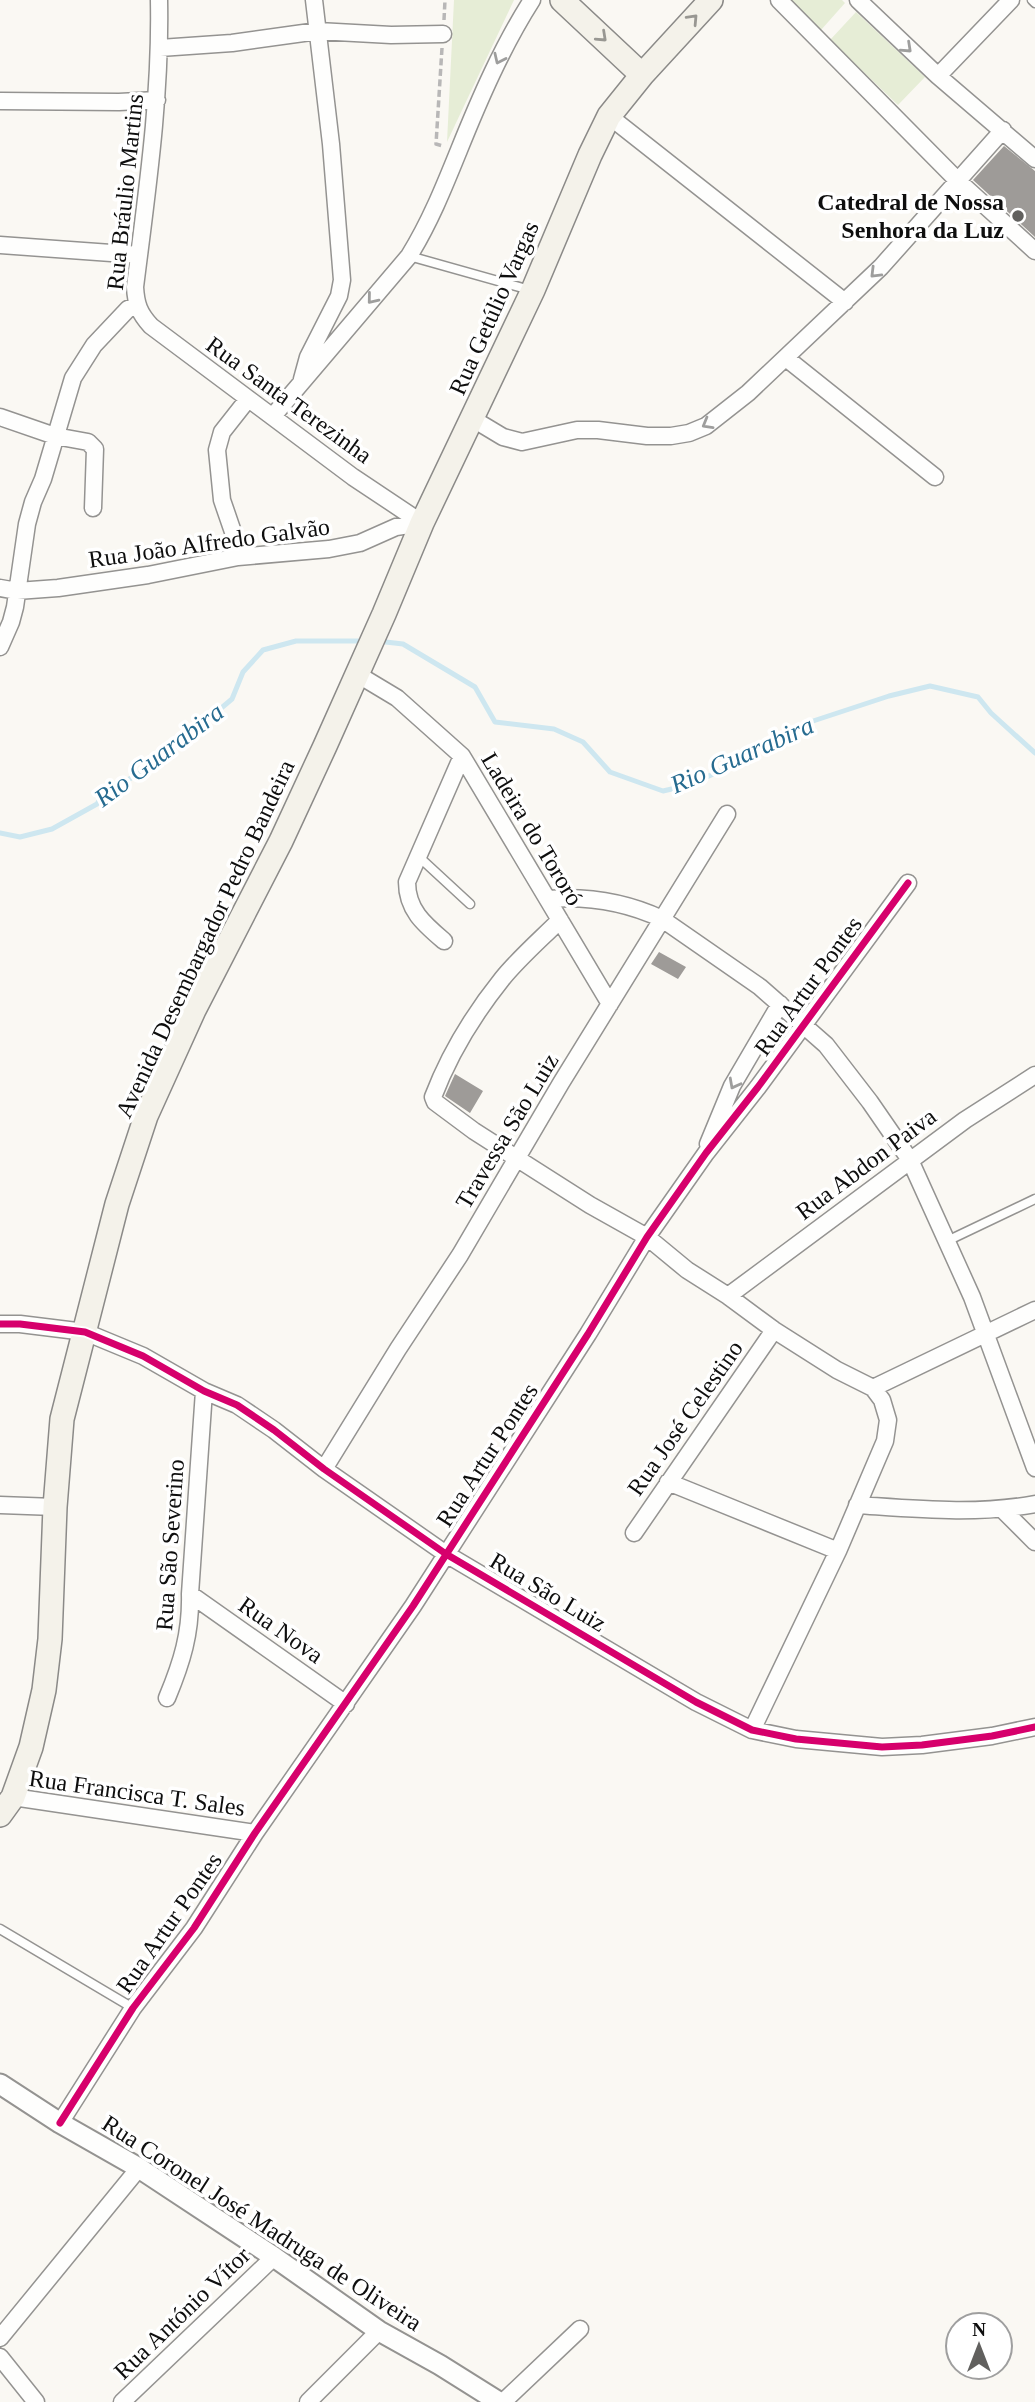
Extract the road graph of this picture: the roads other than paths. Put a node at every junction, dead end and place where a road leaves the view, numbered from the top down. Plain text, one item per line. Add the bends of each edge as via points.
1 (159, 0) edge
2 (314, 0) edge
3 (532, 0) edge
4 (562, 0) edge
5 (711, 0) edge
6 (779, 0) edge
7 (858, 0) edge
8 (1011, 0) edge
9 (317, 31) junction
10 (443, 34) road end
11 (160, 48) junction
12 (642, 75) junction
13 (938, 76) junction
14 (157, 100) junction
15 (0, 101) edge
16 (609, 116) junction
17 (1003, 131) junction
18 (1035, 159) edge
19 (957, 180) junction
20 (0, 245) edge
21 (1035, 251) edge
22 (139, 255) junction
23 (409, 256) junction
24 (533, 290) junction
25 (845, 302) junction
26 (136, 305) junction
27 (786, 358) junction
28 (301, 383) junction
29 (248, 399) junction
30 (273, 416) junction
31 (0, 417) edge
32 (473, 419) junction
33 (55, 436) junction
34 (935, 477) dead end
35 (93, 508) dead end
36 (422, 523) junction
37 (239, 557) junction
38 (0, 588) edge
39 (17, 591) junction
40 (0, 647) edge
41 (359, 668) junction
42 (463, 756) junction
43 (727, 814) dead end
44 (418, 856) junction
45 (908, 883) dead end
46 (548, 899) junction
47 (470, 904) dead end
48 (662, 919) junction
49 (560, 920) junction
50 (444, 941) dead end
51 (610, 1004) junction
52 (779, 1004) junction
53 (803, 1024) junction
54 (1035, 1075) edge
55 (706, 1153) junction
56 (518, 1158) junction
57 (910, 1160) junction
58 (1035, 1199) edge
59 (647, 1237) junction
60 (947, 1241) junction
61 (728, 1296) junction
62 (1035, 1310) edge
63 (0, 1324) edge
64 (774, 1330) junction
65 (85, 1332) junction
66 (987, 1334) junction
67 (873, 1388) junction
68 (204, 1391) junction
69 (1035, 1468) edge
70 (324, 1469) junction
71 (668, 1482) junction
72 (1035, 1504) edge
73 (0, 1505) edge
74 (857, 1505) junction
75 (55, 1507) junction
76 (1003, 1510) junction
77 (634, 1533) dead end
78 (1035, 1542) edge
79 (838, 1551) junction
80 (446, 1554) junction
81 (190, 1594) junction
82 (167, 1698) dead end
83 (346, 1704) junction
84 (1035, 1727) edge
85 (752, 1730) junction
86 (6, 1806) edge
87 (254, 1833) junction
88 (0, 1929) edge
89 (133, 2008) junction
90 (0, 2084) edge
91 (60, 2123) junction
92 (139, 2168) junction
93 (274, 2257) junction
94 (580, 2329) dead end
95 (379, 2331) junction
96 (0, 2338) edge
97 (0, 2357) edge
98 (505, 2401) edge
99 (36, 2402) edge
100 (122, 2402) edge
101 (308, 2402) edge

1 - 11 street, Rua Bráulio Martins
2 - 9 street
3 -> 23 street via 509,36 438,205
4 -> 12 main road
12 -> 5 main road, Rua Getúlio Vargas
6 - 19 street
7 -> 13 street
8 - 13 street
9 - 10 street
9 - 11 street
9 - 28 street via 342,280 340,296 308,357
11 - 14 street, Rua Bráulio Martins
12 - 16 main road, Rua Getúlio Vargas
13 - 17 street
14 - 15 street
14 - 22 street, Rua Bráulio Martins
16 - 24 main road, Rua Getúlio Vargas
16 - 25 street
17 - 18 street
17 - 19 street
19 - 21 street
19 -> 25 street
20 - 22 street
22 - 26 street, Rua Bráulio Martins
23 - 24 lane
23 -> 28 street
24 - 32 main road, Rua Getúlio Vargas
25 - 27 street
26 - 29 street, Rua Santa Terezinha via 151,326
26 - 33 street, Rua Bráulio Martins via 94,345 73,378
27 -> 32 street via 728,410 689,433 647,436 577,430 522,442 503,437
27 - 34 street
28 - 30 street
29 - 30 street, Rua Santa Terezinha
29 - 37 street via 222,432 217,450 222,500
30 - 36 street, Rua Santa Terezinha
31 - 33 street
32 - 36 main road, Rua Getúlio Vargas
33 - 35 street via 88,442 95,449
33 - 39 street, Rua Bráulio Martins via 27,524
36 - 37 street, Rua João Alfredo Galvão via 329,549
36 - 41 main road, Rua Getúlio Vargas
37 - 39 street, Rua João Alfredo Galvão via 104,582
38 - 39 street, Rua João Alfredo Galvão
39 - 40 street, Rua Bráulio Martins
41 - 42 street, Ladeira do Tororó
41 - 65 main road, Avenida Desembargador Pedro Bandeira via 146,1116 117,1204
42 - 44 street
42 - 46 street, Ladeira do Tororó
43 - 48 street, Travessa São Luiz
44 - 47 lane
44 - 50 street via 407,882 408,899
45 - 53 street, Rua Artur Pontes
46 - 48 street via 595,899
46 - 49 street, Ladeira do Tororó
48 - 51 street, Travessa São Luiz
48 - 52 street
49 - 51 street, Ladeira do Tororó
49 - 56 street via 503,978 466,1032 433,1096 436,1103
51 - 56 street, Travessa São Luiz
52 - 53 street
52 -> 55 street, Rua Artur Pontes via 732,1086
53 - 55 street, Rua Artur Pontes
53 - 57 street via 826,1045
54 - 57 street, Rua Abdon Paiva
55 - 59 street, Rua Artur Pontes
56 - 59 street
56 - 70 street, Travessa São Luiz
57 - 60 street
57 - 61 street, Rua Abdon Paiva
58 - 60 lane
59 - 61 street
59 - 80 street, Rua Artur Pontes
60 - 66 street
61 - 64 street
62 - 66 street
63 - 65 street, Rua São Luiz
64 - 67 street
64 - 71 street, Rua José Celestino
65 - 68 street, Rua São Luiz via 143,1356
65 - 75 main road, Avenida Desembargador Pedro Bandeira via 62,1419
66 - 67 street
66 - 69 street
67 - 74 street via 885,1409 887,1434
68 - 70 street, Rua São Luiz via 237,1405
68 - 81 street, Rua São Severino
70 - 80 street, Rua São Luiz
71 - 77 street, Rua José Celestino
71 - 79 street
72 - 76 street
73 - 75 street
74 - 76 street
74 - 79 street
75 - 86 main road, Avenida Desembargador Pedro Bandeira via 44,1690 31,1746
76 - 78 street
79 - 85 street
80 - 83 street, Rua Artur Pontes
80 - 85 street, Rua São Luiz via 664,1684
81 - 82 street, Rua São Severino via 183,1659
81 - 83 street, Rua Nova
83 - 87 street, Rua Artur Pontes
84 - 85 street, Rua São Luiz via 922,1745 882,1746 796,1739
86 - 87 street, Rua Francisca T. Sales
87 - 89 street, Rua Artur Pontes via 194,1928
88 - 89 lane
89 - 91 street, Rua Artur Pontes
90 - 91 street, Rua Coronel José Madruga de Oliveira
91 - 92 street, Rua Coronel José Madruga de Oliveira
92 - 93 street, Rua Coronel José Madruga de Oliveira
92 - 96 street
93 - 95 street, Rua Coronel José Madruga de Oliveira
93 - 100 street, Rua António Vítor
94 - 98 street
95 - 98 street, Rua Coronel José Madruga de Oliveira
95 - 101 street
97 - 99 street

